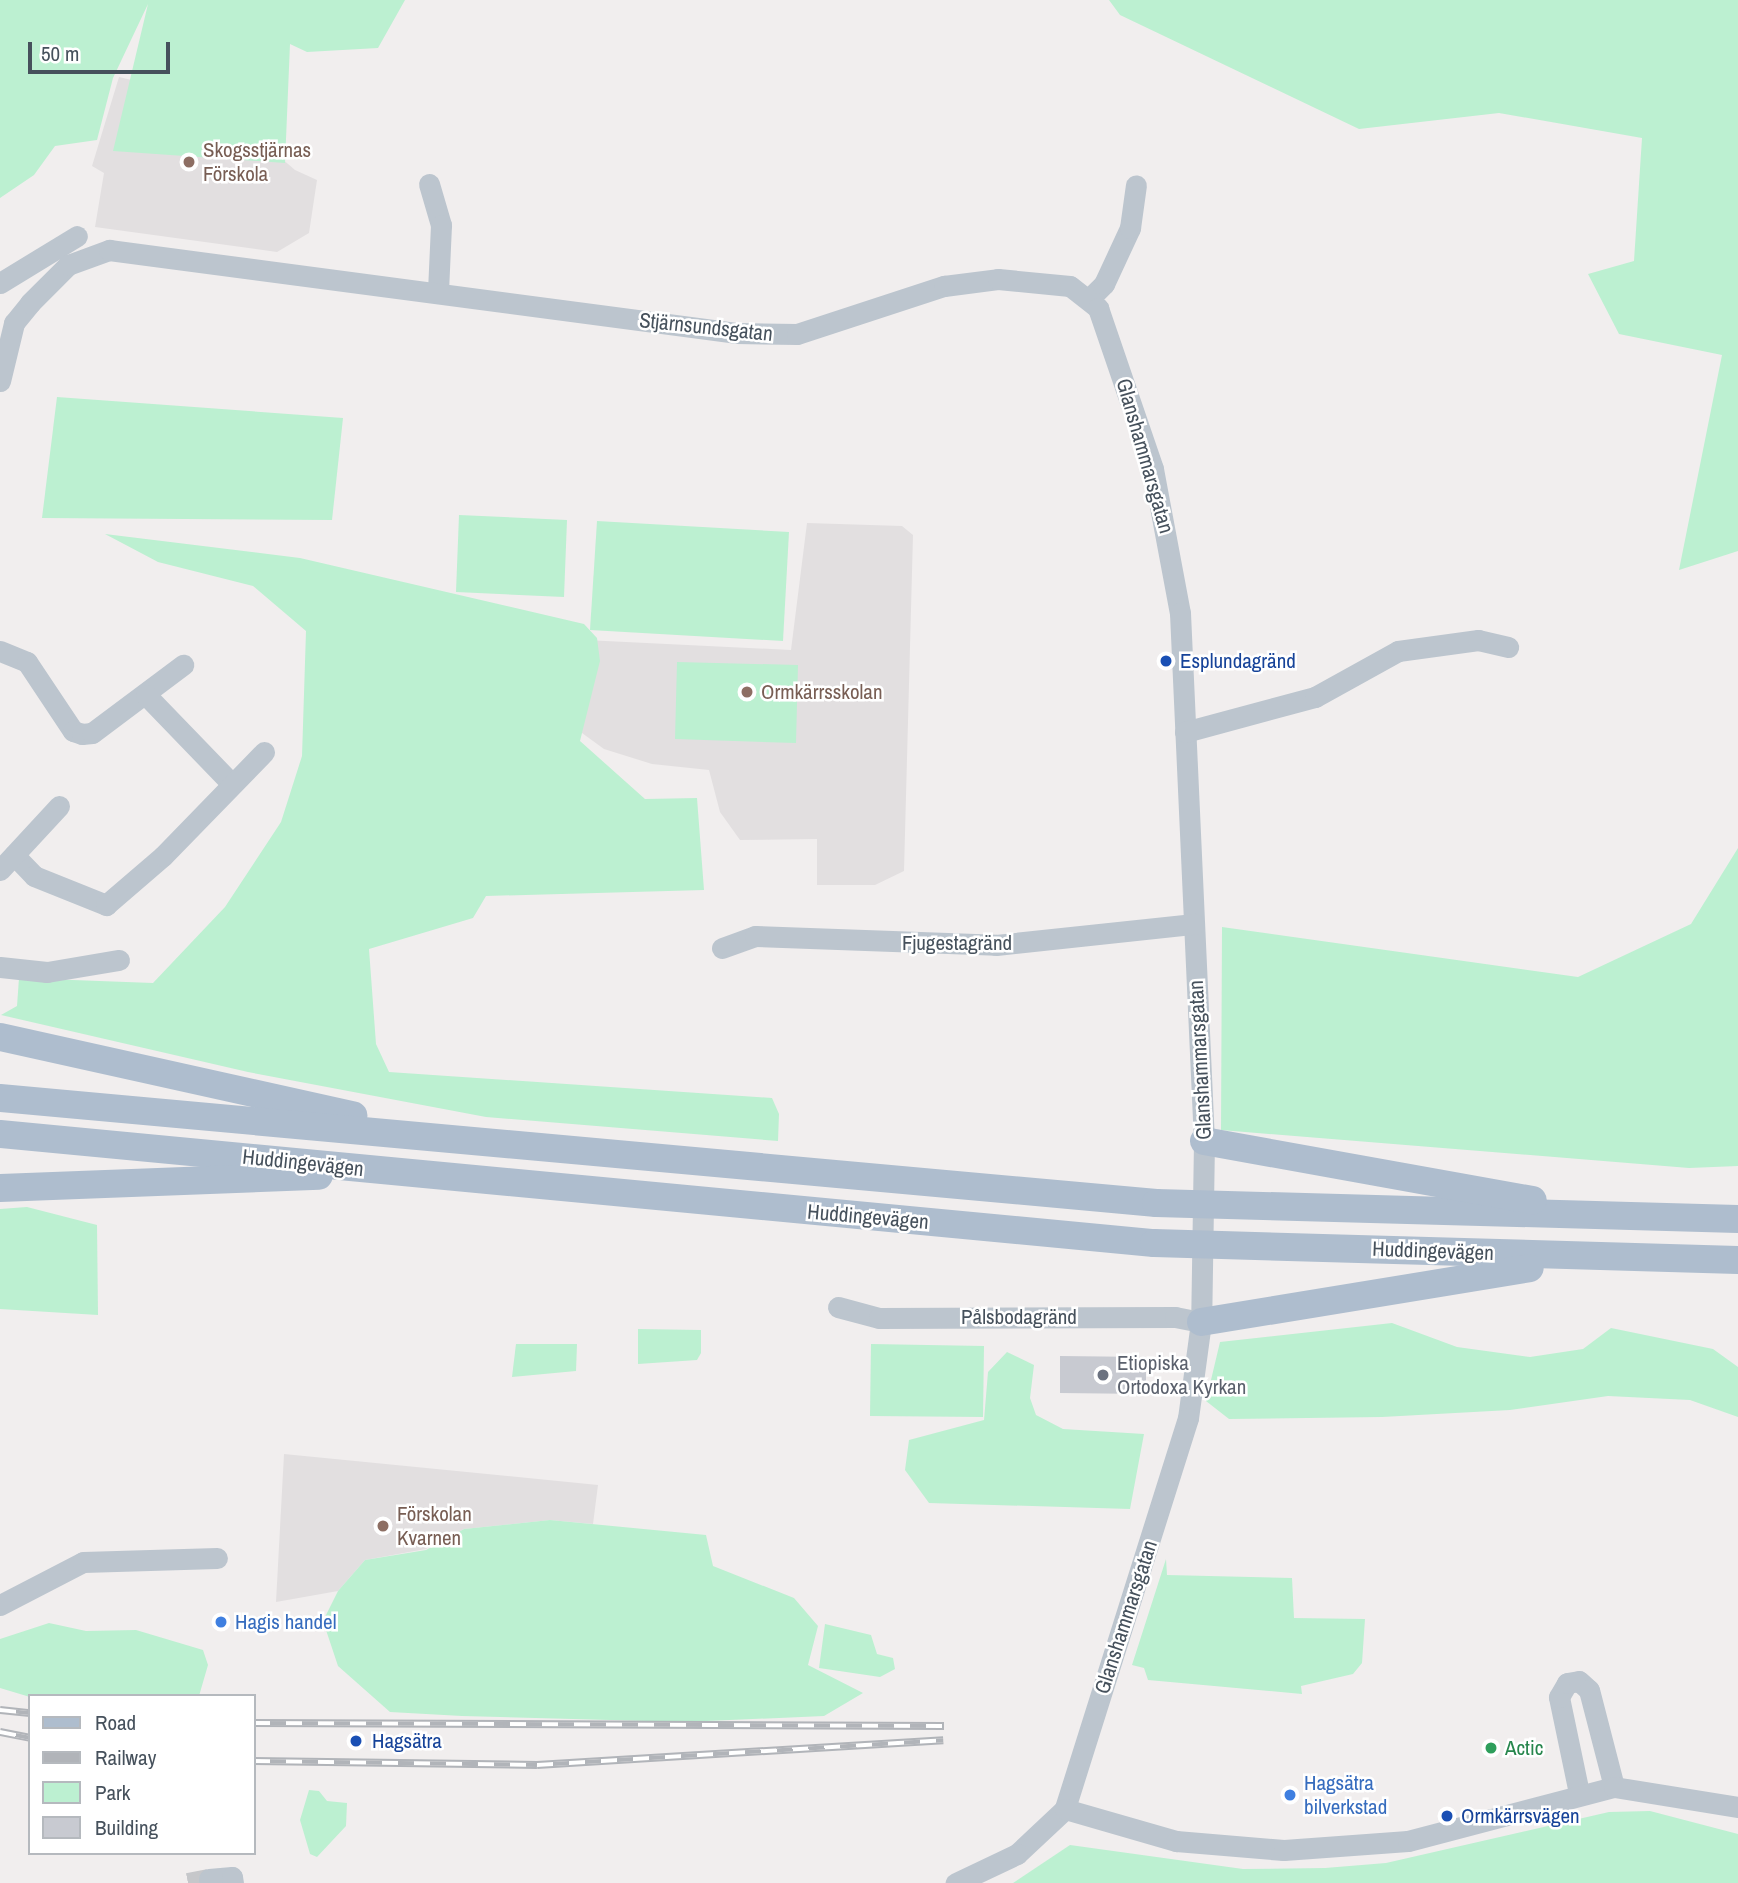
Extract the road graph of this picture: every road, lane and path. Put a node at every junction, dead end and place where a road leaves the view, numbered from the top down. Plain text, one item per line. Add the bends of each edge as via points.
1 (429, 184) dead end
2 (1136, 185) dead end
3 (77, 236) dead end
4 (0, 283) edge
5 (438, 292) junction
6 (1090, 298) junction
7 (7, 321) edge
8 (0, 382) edge
9 (1508, 647) dead end
10 (0, 652) edge
11 (183, 665) dead end
12 (146, 695) junction
13 (1185, 732) junction
14 (264, 752) dead end
15 (232, 784) junction
16 (59, 806) dead end
17 (7, 862) edge
18 (1194, 924) junction
19 (722, 948) dead end
20 (119, 960) dead end
21 (0, 967) edge
22 (0, 1038) edge
23 (0, 1098) edge
24 (0, 1133) edge
25 (409, 1135) junction
26 (1204, 1141) junction
27 (351, 1168) junction
28 (0, 1188) edge
29 (1622, 1215) junction
30 (1738, 1219) edge
31 (1654, 1256) junction
32 (1738, 1260) edge
33 (838, 1307) dead end
34 (1201, 1322) junction
35 (217, 1558) dead end
36 (0, 1605) edge
37 (1614, 1787) junction
38 (1580, 1793) junction
39 (1065, 1808) junction
40 (1738, 1808) edge
41 (209, 1879) dead end
42 (233, 1883) edge
43 (956, 1883) edge

1 - 5 street via 441,225
2 - 6 street via 1130,228 1104,284
3 - 4 street
5 - 6 street, Stjärnsundsgatan via 777,335 817,330 944,286 998,279 1050,282
5 - 7 street, Stjärnsundsgatan via 109,250 68,265
6 - 13 street, Glanshammarsgatan via 1114,349 1168,532 1180,613
7 - 8 street
9 - 13 street via 1478,640 1398,651 1315,697
10 - 12 street via 27,662 73,731 82,734 92,733
11 - 12 street
12 - 15 street
13 - 18 street, Glanshammarsgatan
14 - 15 street
15 - 17 street via 106,905
16 - 17 street
18 - 19 street, Fjugestagränd via 996,945 755,936
18 - 26 street, Glanshammarsgatan
20 - 21 street via 47,972
22 - 25 main road via 354,1116
23 - 25 main road, Huddingevägen
24 - 27 main road, Huddingevägen
25 - 29 main road, Huddingevägen via 1156,1203
26 - 29 main road
26 - 34 street, Glanshammarsgatan
27 - 28 main road via 299,1181
27 - 31 main road, Huddingevägen via 1154,1244
29 - 30 main road, Huddingevägen
31 - 32 main road, Huddingevägen
31 - 34 main road via 1484,1272
33 - 34 street, Pålsbodagränd via 879,1318 1175,1317
34 - 39 street, Glanshammarsgatan via 1188,1418
35 - 36 street via 83,1562
37 - 38 street
37 - 38 street via 1589,1690 1579,1681 1567,1683 1559,1697
37 - 40 street
38 - 39 street via 1408,1841 1343,1849 1284,1850 1176,1841
39 - 43 street, Glanshammarsgatan via 1017,1854
41 - 42 street via 232,1877

